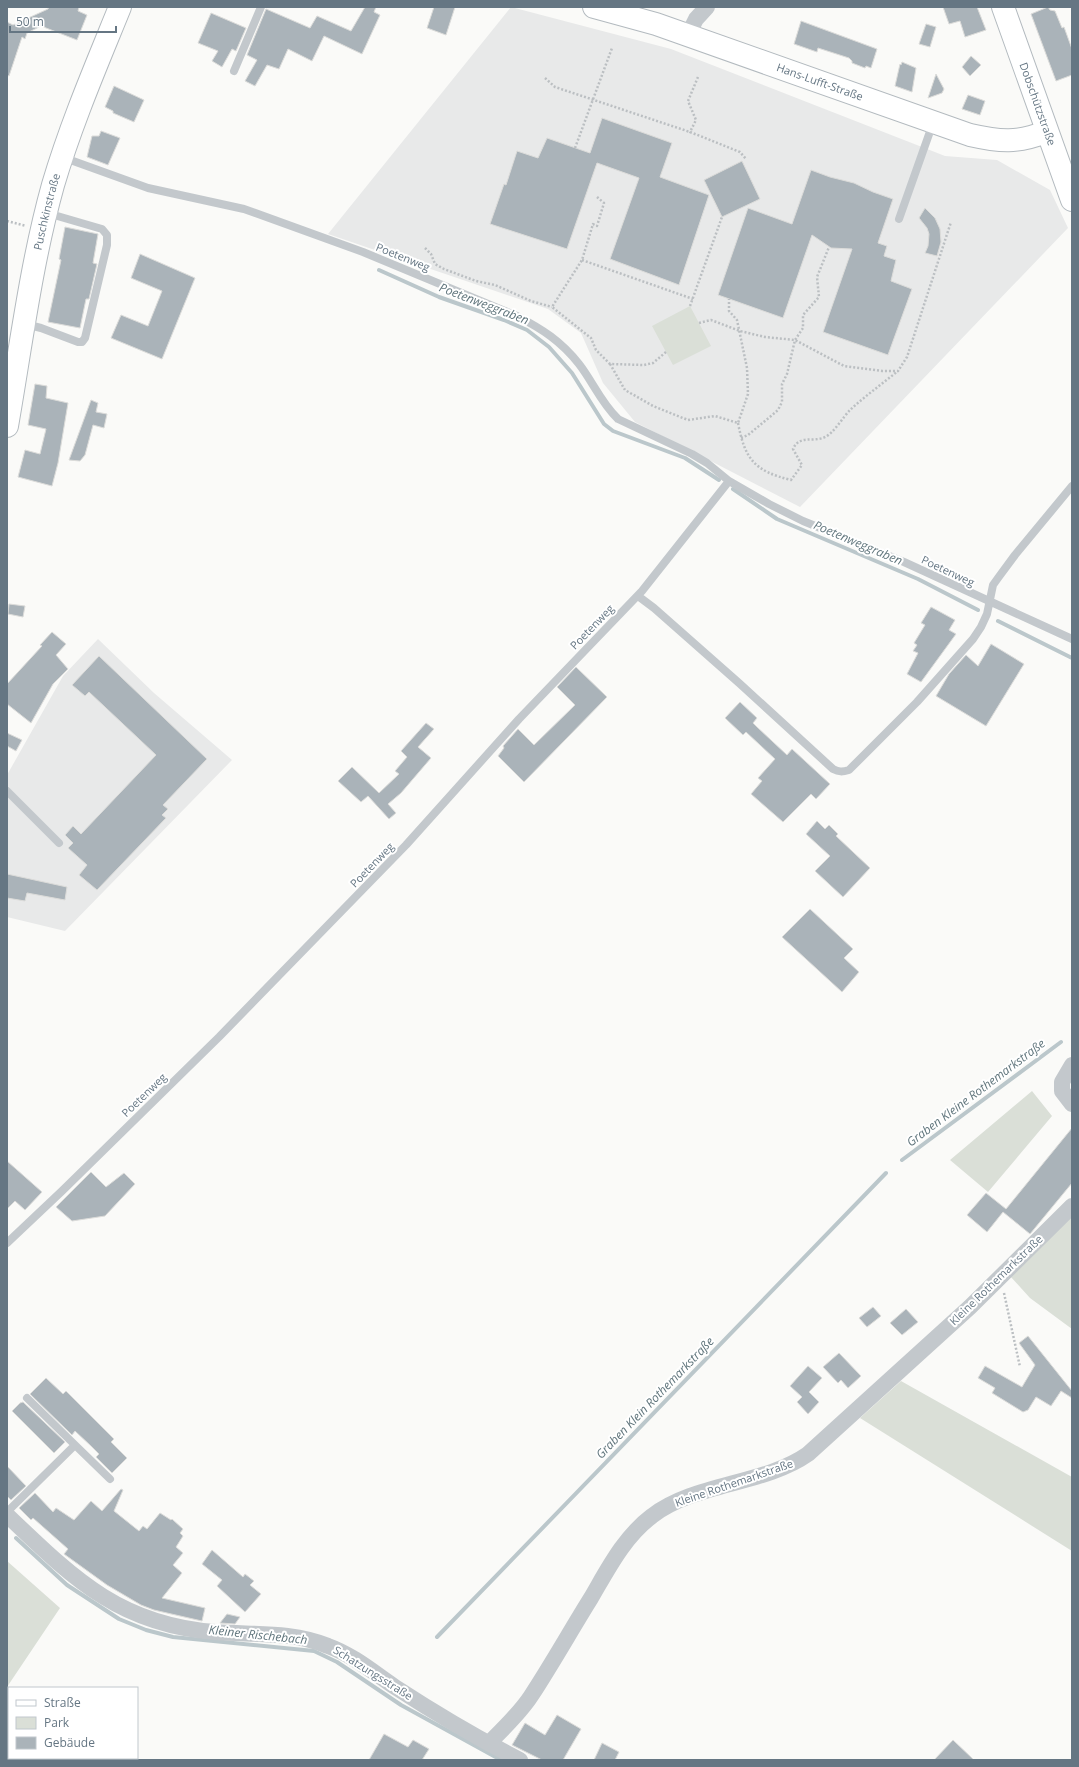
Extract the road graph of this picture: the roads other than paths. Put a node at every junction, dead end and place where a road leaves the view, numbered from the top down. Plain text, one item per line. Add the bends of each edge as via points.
1 (120, 7) edge
2 (261, 7) edge
3 (594, 7) edge
4 (707, 7) edge
5 (1003, 7) edge
6 (688, 35) junction
7 (234, 71) dead end
8 (934, 122) junction
9 (1046, 132) junction
10 (62, 157) junction
11 (1067, 174) edge
12 (1072, 200) edge
13 (46, 212) junction
14 (899, 219) dead end
15 (24, 324) junction
16 (7, 426) edge
17 (729, 481) junction
18 (1072, 486) edge
19 (638, 596) junction
20 (990, 603) junction
21 (1072, 639) edge
22 (7, 791) edge
23 (59, 843) dead end
24 (1072, 1065) edge
25 (1072, 1104) edge
26 (1072, 1206) edge
27 (7, 1243) edge
28 (27, 1398) dead end
29 (75, 1445) junction
30 (110, 1478) dead end
31 (7, 1513) edge
32 (489, 1743) junction
33 (520, 1760) edge

1 - 10 street, Puschkinstraße
2 - 7 lane
3 - 6 street, Hans-Lufft-Straße
4 - 6 street via 696,19
5 - 9 street, Dobschützstraße
6 - 8 street, Hans-Lufft-Straße
8 - 9 street, Hans-Lufft-Straße via 970,135 999,140 1021,140
8 - 14 lane
9 - 11 street, Dobschützstraße
10 - 13 street, Puschkinstraße
10 - 17 lane, Poetenweg via 148,188 244,209 363,252 517,316 541,328 562,345 579,365 608,410 618,419 692,454 708,463
11 - 12 street, Dobschützstraße
13 - 15 street, Puschkinstraße
13 - 15 lane via 102,229 107,235 107,245 82,342
15 - 16 street, Puschkinstraße
17 - 19 lane, Poetenweg
17 - 20 lane, Poetenweg via 803,521 904,562
18 - 20 lane via 1014,555 993,585
19 - 20 lane via 839,772 849,770 944,673 981,627
19 - 27 lane, Poetenweg via 519,719 406,845 262,994
20 - 21 lane, Poetenweg
22 - 23 lane
24 - 25 street via 1062,1082 1062,1091
26 - 32 street, Kleine Rothemarkstraße via 998,1280 799,1460 691,1497 662,1508 650,1516 609,1566 528,1700
28 - 29 lane
29 - 30 lane
29 - 31 lane
31 - 32 street, Schatzungsstraße via 68,1573 132,1613 188,1628 214,1632 281,1635 330,1646
32 - 33 street, Schatzungsstraße

